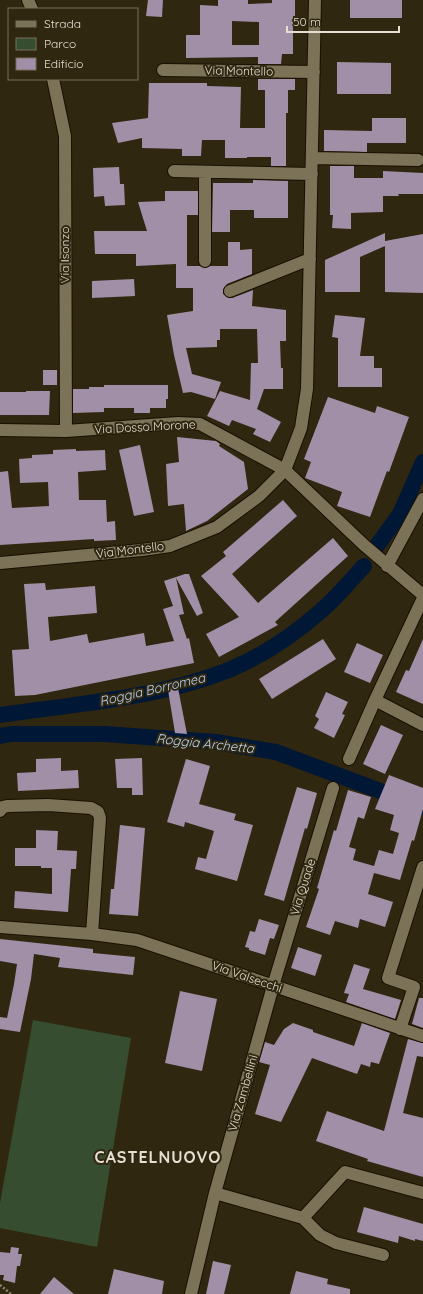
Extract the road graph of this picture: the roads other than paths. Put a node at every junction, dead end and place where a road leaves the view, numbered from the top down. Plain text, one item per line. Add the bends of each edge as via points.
1 (315, 0) edge
2 (163, 70) dead end
3 (314, 72) junction
4 (53, 80) edge
5 (312, 158) junction
6 (418, 160) dead end
7 (174, 171) dead end
8 (205, 172) junction
9 (312, 174) junction
10 (310, 259) junction
11 (205, 261) dead end
12 (230, 292) dead end
13 (0, 430) edge
14 (66, 431) junction
15 (286, 470) junction
16 (423, 498) edge
17 (0, 563) edge
18 (387, 566) junction
19 (423, 595) edge
20 (423, 598) edge
21 (375, 700) junction
22 (423, 725) edge
23 (349, 759) dead end
24 (333, 788) dead end
25 (0, 811) edge
26 (423, 867) edge
27 (0, 927) edge
28 (92, 934) junction
29 (273, 986) junction
30 (400, 1029) junction
31 (423, 1036) edge
32 (215, 1193) junction
33 (423, 1193) edge
34 (303, 1218) junction
35 (383, 1256) dead end
36 (191, 1294) edge

1 - 3 street, Via Montello
2 - 3 street, Via Montello
3 - 5 street, Via Montello
4 - 14 street, Via Isonzo via 65,136
5 - 6 street
5 - 9 street, Via Montello
7 - 8 street
8 - 9 street
8 - 11 street
9 - 10 street, Via Montello
10 - 12 street
10 - 15 street, Via Montello via 307,389 301,428
13 - 14 street, Via Dosso Morone
14 - 15 street, Via Dosso Morone via 178,423 200,424
15 - 17 street, Via Montello via 259,496 217,527 170,546
15 - 18 street, Via Dosso Morone
16 - 18 street
18 - 19 street, Via Dosso Morone
20 - 21 street
21 - 22 street
21 - 23 street
24 - 29 street, Via Quade
25 - 28 street via 8,806 48,805 91,808 98,812 100,818
26 - 30 street via 388,978 414,987
27 - 28 street, Via Valsecchi
28 - 29 street, Via Valsecchi via 137,940
29 - 30 street, Via Valsecchi
29 - 32 street, Via Zambellini
30 - 31 street, Via Valsecchi
32 - 34 street
32 - 36 street, Via Zambellini
33 - 34 street via 345,1172
34 - 35 street via 320,1235 336,1243

